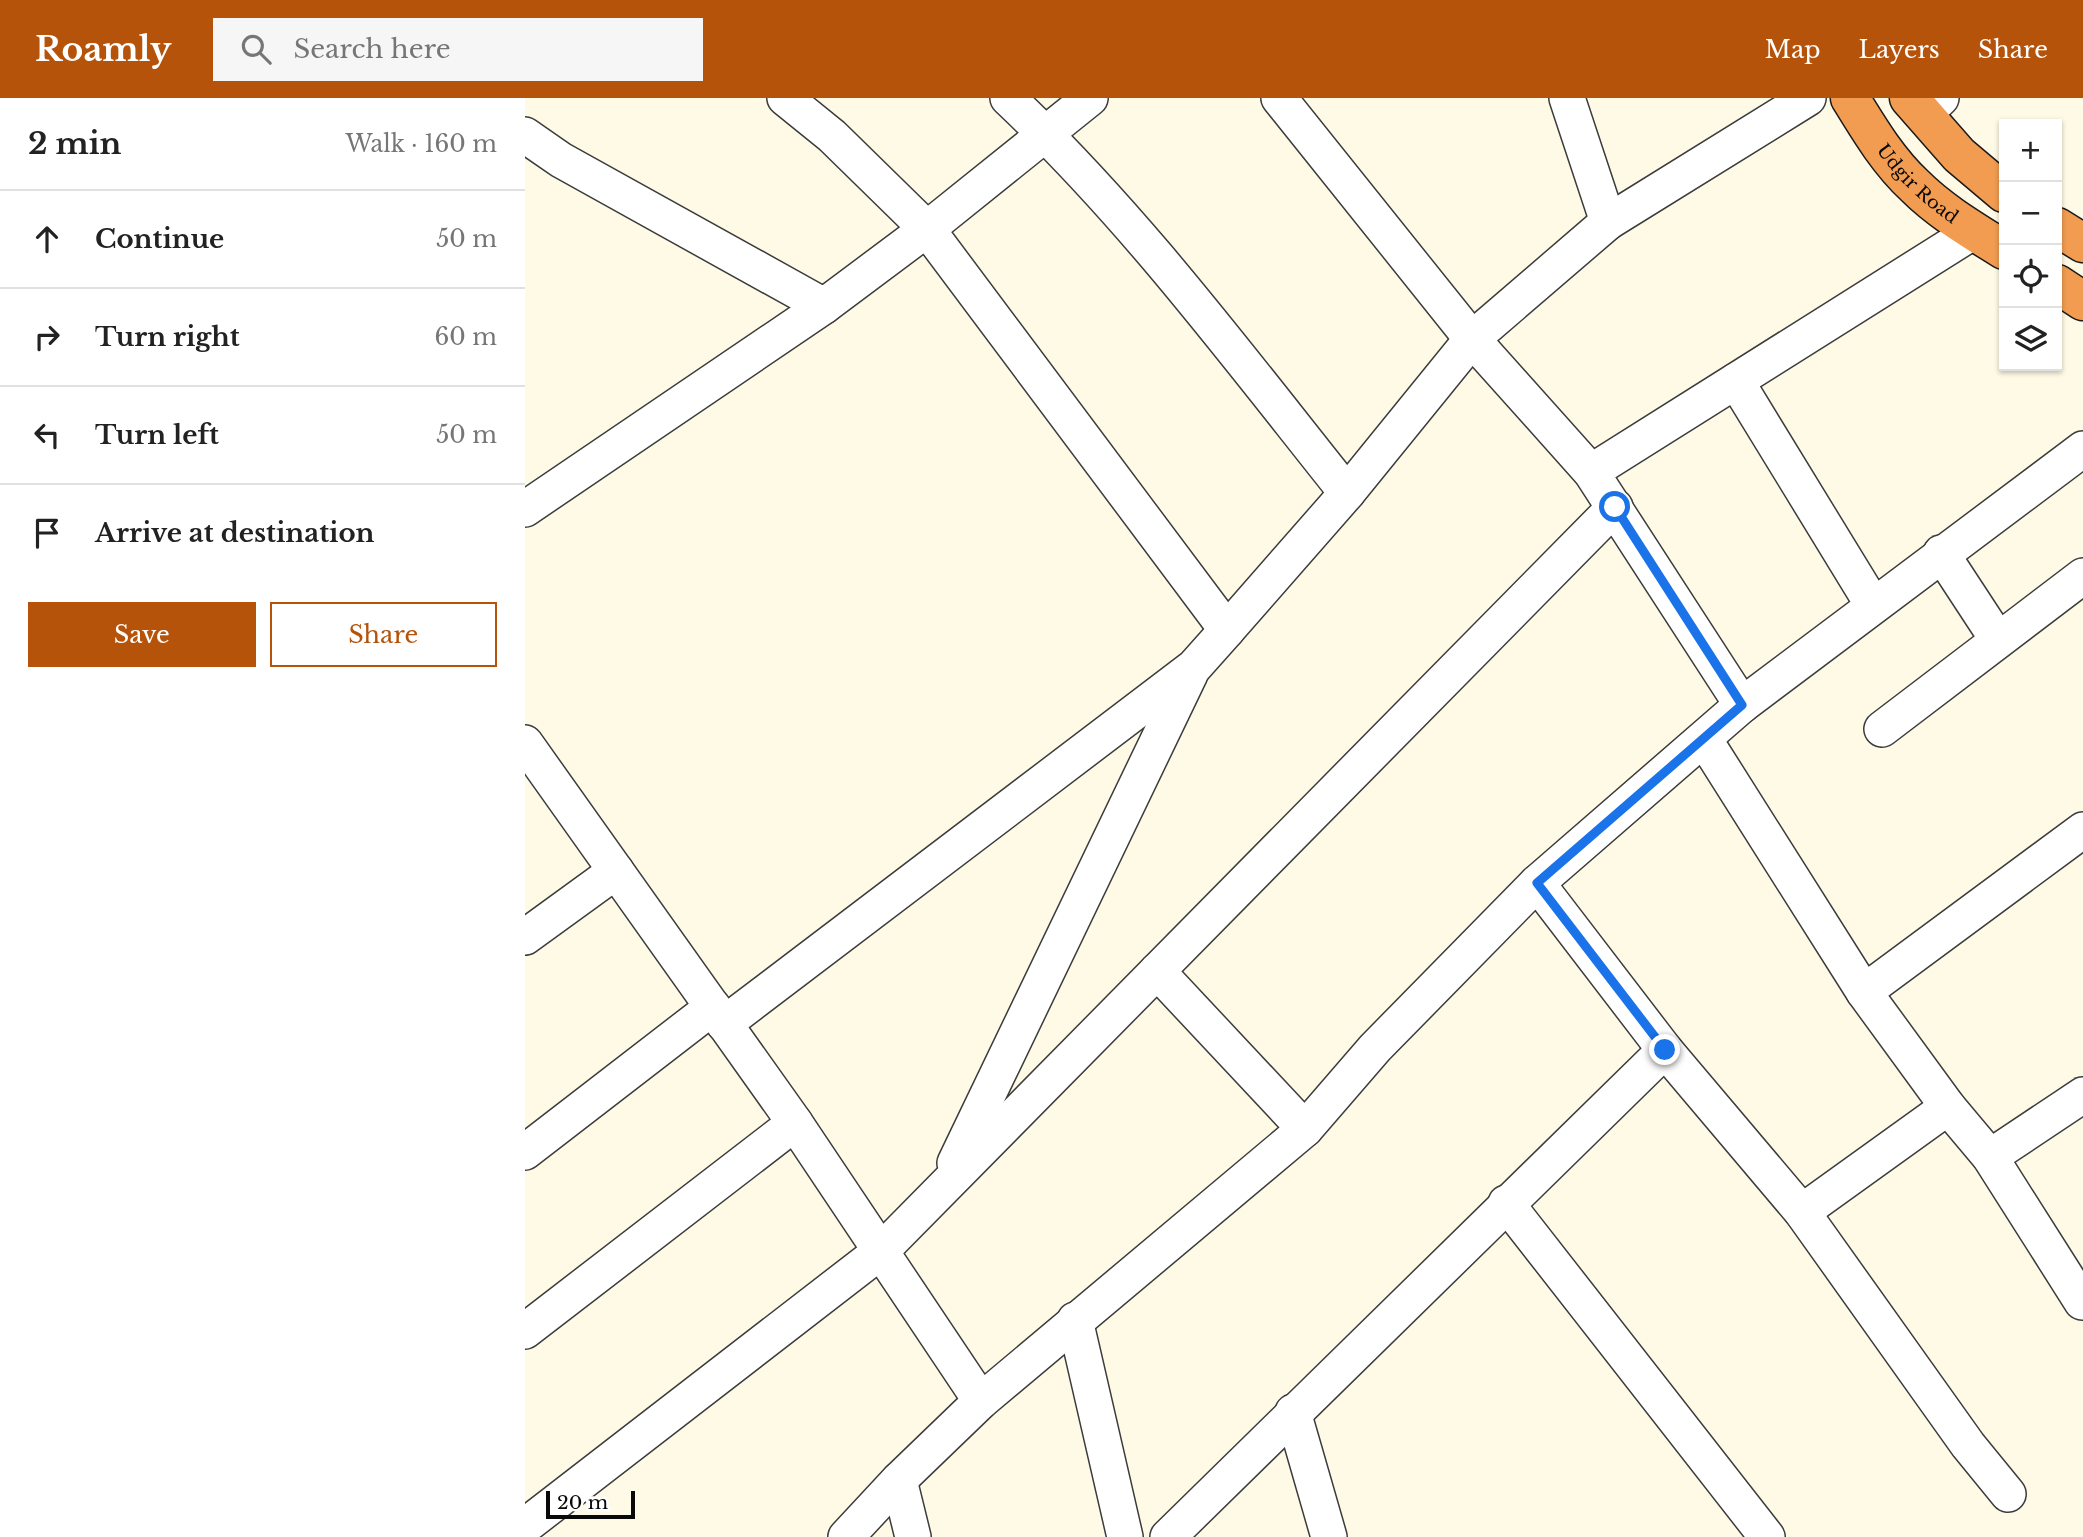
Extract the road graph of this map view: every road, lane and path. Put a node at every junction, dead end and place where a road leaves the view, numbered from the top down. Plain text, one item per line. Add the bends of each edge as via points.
1 (785, 98) edge
2 (1008, 98) edge
3 (1090, 98) edge
4 (1279, 98) edge
5 (1567, 98) edge
6 (1808, 98) edge
7 (1850, 98) edge
8 (1925, 104) edge
9 (1045, 133) junction
10 (525, 135) edge
11 (1999, 189) edge
12 (1608, 222) junction
13 (927, 229) junction
14 (1989, 241) edge
15 (2062, 287) edge
16 (2083, 301) edge
17 (824, 306) junction
18 (1472, 339) junction
19 (1736, 381) junction
20 (2083, 449) edge
21 (1591, 472) junction
22 (1347, 493) junction
23 (1615, 507) junction
24 (525, 509) edge
25 (1941, 553) junction
26 (2083, 576) edge
27 (1873, 605) junction
28 (1227, 630) junction
29 (1998, 640) junction
30 (1194, 667) junction
31 (1742, 705) junction
32 (1882, 729) dead end
33 (1704, 739) junction
34 (525, 743) edge
35 (2083, 830) edge
36 (616, 871) junction
37 (1537, 883) junction
38 (525, 937) edge
39 (1157, 971) junction
40 (1864, 992) junction
41 (718, 1015) junction
42 (1665, 1050) junction
43 (2083, 1095) edge
44 (1948, 1107) junction
45 (795, 1123) junction
46 (1305, 1129) junction
47 (525, 1152) edge
48 (1990, 1157) junction
49 (943, 1188) junction
50 (1506, 1203) junction
51 (1802, 1213) junction
52 (881, 1251) junction
53 (2083, 1303) edge
54 (1075, 1320) junction
55 (525, 1331) edge
56 (981, 1401) junction
57 (1293, 1412) junction
58 (899, 1480) junction
59 (2008, 1494) dead end
60 (525, 1526) edge
61 (846, 1537) edge
62 (913, 1537) edge
63 (1125, 1537) edge
64 (1168, 1537) edge
65 (1329, 1537) edge
66 (1767, 1537) edge

1 - 13 street via 832,136
2 - 9 street
3 - 9 street
4 - 18 street
5 - 12 street
6 - 12 street
7 - 14 highway, Udgir Road via 1876,141 1915,187
8 - 11 highway via 1959,155
9 - 13 street
9 - 22 street via 1152,249
10 - 17 street via 561,160
12 - 18 street
13 - 17 street
13 - 28 street
14 - 19 street
15 - 16 highway
17 - 24 street
18 - 21 street
18 - 22 street
19 - 21 street
19 - 27 street
20 - 25 street
21 - 23 street
22 - 28 street
23 - 31 street
23 - 39 street
25 - 27 street
25 - 29 street
26 - 29 street
27 - 31 street
28 - 30 street
29 - 32 street
30 - 41 street
30 - 49 street
31 - 33 street
33 - 37 street
33 - 40 street
34 - 36 street
35 - 40 street
36 - 38 street
36 - 41 street
37 - 42 street
37 - 46 street via 1375,1048
39 - 46 street
39 - 49 street
40 - 44 street
41 - 45 street
41 - 47 street
42 - 50 street
42 - 51 street
43 - 48 street
44 - 48 street
44 - 51 street
45 - 52 street
45 - 55 street
46 - 54 street
48 - 53 street
49 - 52 street
50 - 57 street
50 - 66 street
51 - 59 street
52 - 56 street
52 - 60 street
54 - 56 street
54 - 63 street
56 - 58 street
57 - 64 street
57 - 65 street
58 - 61 street
58 - 62 street

